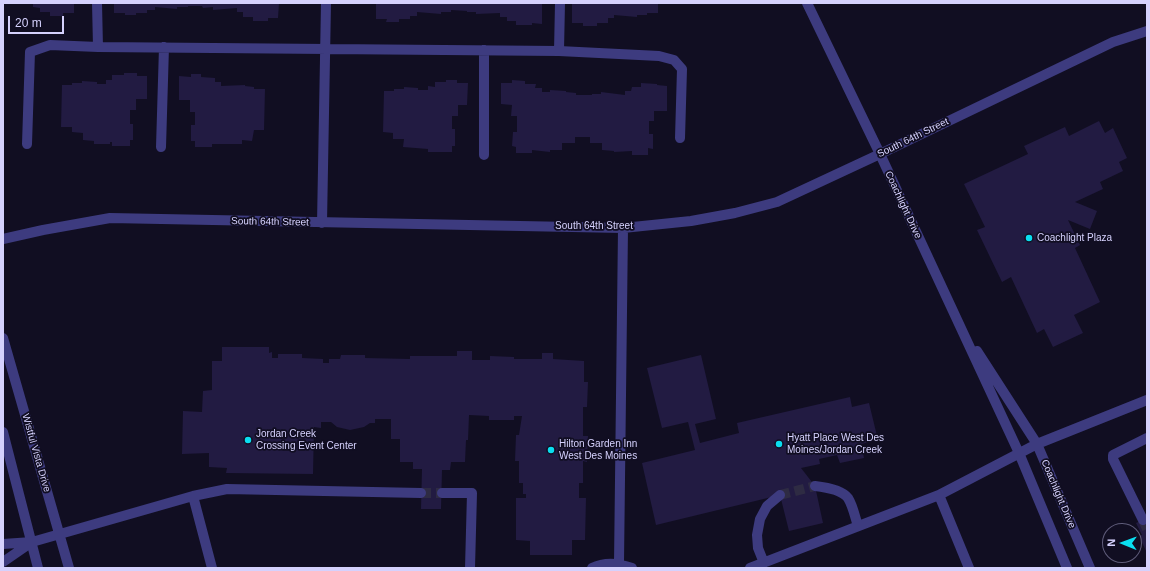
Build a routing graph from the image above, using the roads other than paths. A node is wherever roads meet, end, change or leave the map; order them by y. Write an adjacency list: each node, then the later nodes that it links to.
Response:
1 (98, 3): 6 (street)
2 (326, 3): 8 (street)
3 (560, 3): 10 (street)
4 (807, 3): 14 (street, Coachlight Drive)
5 (1147, 31): 14 (street, South 64th Street)
6 (98, 47): 7 (street); 12 (street)
7 (164, 47): 8 (street); 13 (street)
8 (325, 48): 9 (street); 16 (street)
9 (484, 50): 10 (street); 15 (street)
10 (559, 50): 11 (street)
11 (680, 138)
12 (27, 144)
13 (161, 147)
14 (880, 154): 17 (street, South 64th Street); 19 (street, Coachlight Drive)
15 (484, 155)
16 (322, 223): 17 (street, South 64th Street); 18 (street, South 64th Street)
17 (623, 228): 38 (street)
18 (3, 239)
19 (957, 321): 24 (street, Coachlight Drive); 25 (street, Coachlight Drive)
20 (3, 338): 34 (street, Wistful Vista Drive)
21 (1147, 400): 24 (street)
22 (3, 432): 35 (street)
23 (1147, 438): 32 (street)
24 (1037, 444): 25 (street); 49 (street, Coachlight Drive)
25 (1019, 453): 29 (street); 48 (street, Coachlight Drive)
26 (815, 486): 33 (street)
27 (421, 493): 31 (street)
28 (442, 493): 43 (street)
29 (939, 494): 33 (street); 47 (street)
30 (780, 495): 39 (street)
31 (192, 496): 34 (street); 42 (street)
32 (1143, 520)
33 (858, 526): 39 (street)
34 (60, 534): 35 (street); 41 (street, Wistful Vista Drive)
35 (32, 542): 36 (street); 37 (street); 40 (street)
36 (3, 544)
37 (3, 562)
38 (619, 563): 44 (street); 45 (street)
39 (764, 563): 46 (street)
40 (38, 568)
41 (69, 568)
42 (212, 568)
43 (470, 568)
44 (592, 568)
45 (632, 568)
46 (750, 568)
47 (969, 568)
48 (1067, 568)
49 (1090, 568)

